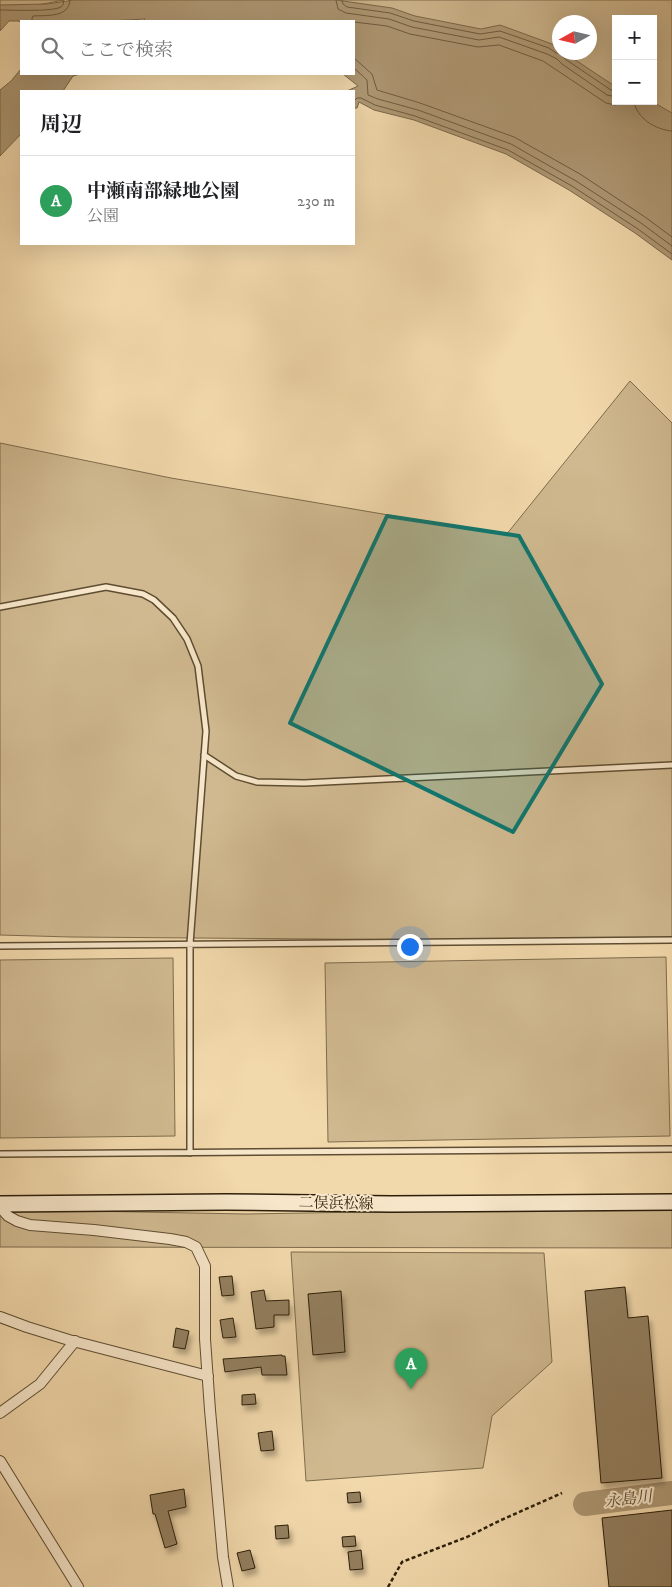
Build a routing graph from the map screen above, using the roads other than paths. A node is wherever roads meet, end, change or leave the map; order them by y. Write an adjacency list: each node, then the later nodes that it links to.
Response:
1 (0, 606): 2 (lane)
2 (204, 755): 3 (lane); 5 (lane)
3 (672, 765)
4 (672, 940): 5 (lane)
5 (190, 944): 6 (lane); 8 (lane)
6 (0, 946)
7 (672, 1149): 8 (lane)
8 (190, 1153): 9 (lane)
9 (0, 1154)
10 (672, 1202): 11 (main road, 二俣浜松線)
11 (0, 1206): 14 (street)
12 (0, 1317): 13 (street)
13 (74, 1341): 14 (street); 15 (street)
14 (208, 1376): 18 (street)
15 (0, 1413)
16 (0, 1461): 17 (street)
17 (78, 1587)
18 (228, 1587)

